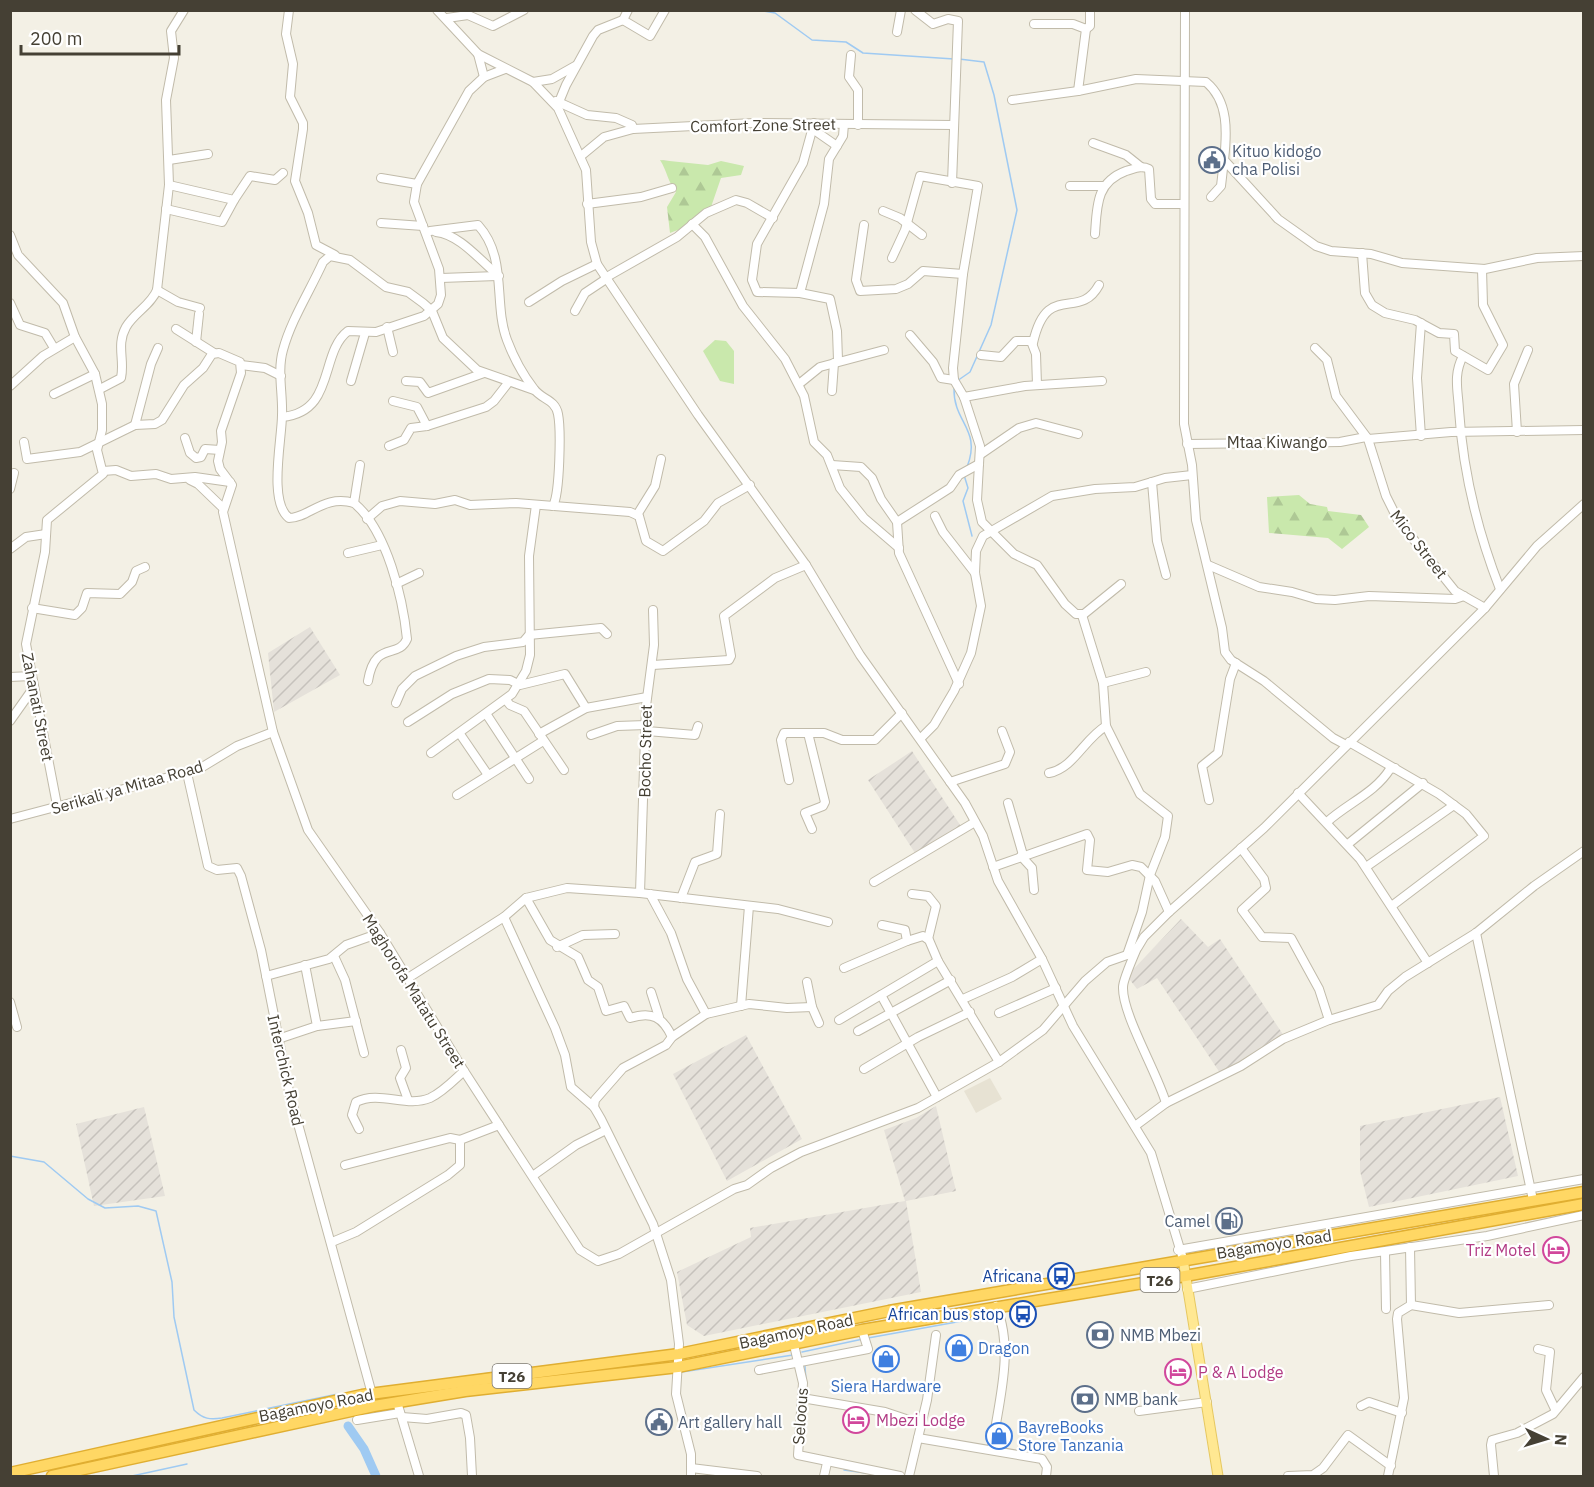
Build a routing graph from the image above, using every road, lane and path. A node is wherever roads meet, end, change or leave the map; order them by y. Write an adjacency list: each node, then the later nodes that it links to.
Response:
1 (184, 10): 36 (street)
2 (289, 10): 63 (street)
3 (437, 10): 12 (street)
4 (524, 10): 11 (street)
5 (628, 10): 13 (street)
6 (665, 10): 13 (street)
7 (901, 10): 16 (street)
8 (915, 10): 29 (street)
9 (1090, 10): 15 (street)
10 (1185, 10): 23 (street)
11 (464, 13): 12 (street)
12 (447, 18): 17 (street)
13 (623, 21): 19 (street)
14 (1035, 24): 15 (street)
15 (1086, 29): 24 (street)
16 (897, 32)
17 (478, 54): 20 (street); 21 (street)
18 (851, 55): 28 (street)
19 (579, 63): 22 (street); 26 (street)
20 (506, 69): 21 (street); 22 (street)
21 (484, 77): 42 (street)
22 (533, 82): 26 (street)
23 (1184, 82): 24 (street); 37 (street); 50 (street)
24 (1078, 91): 25 (street)
25 (1012, 100)
26 (556, 101): 31 (street); 35 (street)
27 (844, 124): 28 (street, Comfort Zone Street); 30 (street, Comfort Zone Street); 33 (street)
28 (858, 124): 29 (street, Comfort Zone Street)
29 (953, 125): 41 (street)
30 (814, 127): 31 (street, Comfort Zone Street); 33 (street); 53 (street)
31 (633, 129): 35 (street, Comfort Zone Street)
32 (1093, 143): 38 (street)
33 (837, 146): 74 (street)
34 (208, 154): 36 (street)
35 (581, 156): 49 (street)
36 (169, 160): 43 (street)
37 (1224, 160): 47 (street); 62 (street)
38 (1140, 167): 45 (street); 50 (street)
39 (283, 173): 48 (street)
40 (381, 178): 42 (street)
41 (952, 183): 57 (street); 68 (street)
42 (417, 184): 58 (street)
43 (169, 185): 48 (street); 51 (street)
44 (1070, 186): 45 (street)
45 (1103, 186): 59 (street)
46 (672, 188): 49 (street)
47 (1211, 197)
48 (234, 200): 51 (street)
49 (587, 204): 66 (street)
50 (1182, 204): 127 (street)
51 (166, 209): 73 (street)
52 (883, 211): 57 (street)
53 (773, 218): 55 (street); 74 (street)
54 (381, 223): 58 (street)
55 (692, 224): 71 (street); 106 (street)
56 (864, 225): 68 (street)
57 (907, 225): 61 (street); 65 (street)
58 (426, 231): 69 (street); 69 (street); 70 (street)
59 (1095, 234)
60 (10, 235): 84 (street)
61 (922, 235)
62 (1362, 253): 67 (street); 79 (street)
63 (335, 255): 77 (street); 100 (street)
64 (1584, 256): 67 (street)
65 (892, 258)
66 (597, 264): 71 (street); 75 (street)
67 (1482, 269): 95 (street)
68 (963, 274): 101 (street)
69 (499, 276): 70 (street); 110 (street)
70 (441, 278): 77 (street)
71 (605, 278): 78 (street); 141 (street)
72 (1099, 285): 86 (street)
73 (157, 290): 85 (street); 109 (street)
74 (800, 293): 96 (street)
75 (530, 302)
76 (10, 303): 87 (street)
77 (432, 311): 80 (street); 98 (street)
78 (575, 311)
79 (1421, 323): 95 (street); 123 (street)
80 (387, 327): 82 (street); 92 (street)
81 (176, 329): 85 (street)
82 (365, 333): 102 (street); 115 (street)
83 (910, 335): 101 (street)
84 (75, 336): 87 (street); 99 (street)
85 (196, 342): 93 (street)
86 (1033, 343): 94 (street); 107 (street)
87 (54, 348): 108 (street)
88 (158, 348): 116 (street)
89 (1315, 348): 122 (street)
90 (884, 350): 96 (street)
91 (1528, 350): 120 (street)
92 (393, 352)
93 (214, 353): 97 (street); 116 (street)
94 (981, 355)
95 (1463, 356): 119 (street)
96 (836, 362): 106 (street); 111 (street)
97 (241, 365): 100 (street); 129 (street)
98 (484, 373): 103 (street); 105 (street)
99 (95, 374): 109 (street); 112 (street)
100 (281, 376): 115 (street)
101 (954, 380): 113 (street)
102 (351, 381)
103 (406, 381)
104 (1102, 381): 107 (street)
105 (508, 382): 110 (street); 117 (street)
106 (799, 384): 134 (street)
107 (1037, 385): 113 (street)
108 (10, 386)
109 (100, 389): 126 (street)
110 (534, 390): 146 (street)
111 (832, 391)
112 (54, 394)
113 (964, 397): 130 (street)
114 (393, 401): 117 (street)
115 (282, 417): 143 (street)
116 (135, 425): 126 (street)
117 (427, 426): 128 (street)
118 (1584, 430): 120 (street, Mtaa Kiwango)
119 (1461, 432): 120 (street, Mtaa Kiwango); 123 (street, Mtaa Kiwango); 166 (street)
120 (1517, 432)
121 (1078, 434): 130 (street)
122 (1366, 435): 123 (street, Mtaa Kiwango); 127 (street, Mtaa Kiwango); 167 (street, Mico Street)
123 (1421, 436)
124 (185, 438): 129 (street)
125 (24, 442): 126 (street)
126 (97, 443): 135 (street)
127 (1187, 444): 137 (street)
128 (389, 446)
129 (220, 450): 139 (street)
130 (981, 454): 132 (street)
131 (661, 459): 148 (street)
132 (979, 464): 151 (street); 152 (street)
133 (360, 465): 143 (street)
134 (832, 465): 151 (street); 155 (street)
135 (104, 471): 138 (street); 153 (street, Zahanati Street)
136 (14, 473): 142 (street)
137 (1192, 476): 140 (street); 159 (street)
138 (184, 477): 139 (street); 147 (street)
139 (230, 482): 147 (street)
140 (1152, 482): 152 (street); 163 (street)
141 (750, 485): 148 (street); 158 (street)
142 (10, 489)
143 (354, 504): 150 (street)
144 (1584, 504): 166 (street)
145 (536, 505): 146 (street); 150 (street); 173 (street)
146 (552, 506): 148 (street)
147 (222, 507): 196 (street, Maghorofa Matatu Street)
148 (638, 515)
149 (935, 516): 162 (street)
150 (367, 519): 154 (street)
151 (897, 522): 155 (street)
152 (989, 530): 162 (street); 171 (street)
153 (46, 534): 156 (street); 168 (street, Zahanati Street)
154 (382, 545): 157 (street); 164 (street)
155 (898, 548): 181 (street)
156 (10, 549)
157 (348, 554)
158 (806, 566): 175 (street); 188 (street)
159 (1208, 566): 167 (street); 174 (street)
160 (145, 567): 168 (street)
161 (419, 573): 164 (street)
162 (975, 573): 181 (street)
163 (1166, 575)
164 (396, 584): 179 (street)
165 (1121, 584): 171 (street)
166 (1500, 589): 169 (street)
167 (1464, 596): 169 (street, Mico Street)
168 (32, 608): 177 (street, Zahanati Street)
169 (1485, 608): 202 (street)
170 (653, 609): 175 (street, Bocho Street)
171 (1082, 615): 180 (street)
172 (607, 634): 173 (street)
173 (529, 635): 182 (street); 186 (street)
174 (1236, 663): 202 (street); 216 (street)
175 (653, 665): 184 (street, Bocho Street)
176 (1146, 672): 180 (street)
177 (31, 676): 178 (street); 183 (street, Zahanati Street)
178 (10, 677)
179 (368, 681)
180 (1103, 683): 193 (street)
181 (959, 684): 201 (street)
182 (520, 685): 185 (street); 187 (street); 191 (street)
183 (34, 687): 190 (street); 218 (street, Zahanati Street)
184 (646, 697): 187 (street); 194 (street, Bocho Street)
185 (506, 700): 189 (street); 200 (street)
186 (396, 703)
187 (586, 708): 200 (street)
188 (902, 713): 197 (street); 201 (street)
189 (487, 715): 198 (street); 204 (street)
190 (10, 721)
191 (408, 722)
192 (698, 726): 194 (street)
193 (1106, 726): 208 (street); 231 (street)
194 (646, 728): 199 (street); 234 (street, Bocho Street)
195 (1002, 731): 212 (street)
196 (273, 732): 207 (street, Serikali ya Mitaa Road); 245 (street, Maghorofa Matatu Street)
197 (808, 733): 211 (street); 224 (street)
198 (460, 734): 203 (street); 209 (street)
199 (591, 735)
200 (541, 738): 204 (street); 206 (street)
201 (921, 738): 212 (street)
202 (1347, 744): 205 (street); 214 (street)
203 (431, 753)
204 (516, 759): 209 (street); 210 (street)
205 (1395, 768): 213 (street); 223 (street)
206 (564, 770)
207 (187, 773): 218 (street, Serikali ya Mitaa Road); 259 (street, Interchick Road)
208 (1049, 773)
209 (488, 775): 215 (street)
210 (529, 780)
211 (789, 780)
212 (950, 782): 222 (street)
213 (1423, 783): 219 (street); 225 (street)
214 (1298, 793): 223 (street); 226 (street)
215 (457, 795)
216 (1209, 800)
217 (1008, 803): 228 (street)
218 (57, 805): 221 (street, Serikali ya Mitaa Road)
219 (1454, 805): 230 (street); 239 (street)
220 (720, 814): 238 (street)
221 (10, 819)
222 (975, 822): 229 (street); 232 (street)
223 (1328, 822): 225 (street)
224 (812, 829)
225 (1348, 844): 230 (street)
226 (1241, 848): 241 (street); 277 (street)
227 (1584, 851): 246 (street)
228 (1022, 856): 229 (street); 231 (street); 233 (street)
229 (993, 867): 254 (street)
230 (1366, 867): 239 (street)
231 (1150, 874): 241 (street); 252 (street)
232 (874, 882)
233 (1034, 890)
234 (640, 893): 235 (street); 237 (street)
235 (650, 894): 238 (street); 274 (street)
236 (912, 894): 248 (street)
237 (526, 898): 242 (street); 250 (street)
238 (681, 898): 240 (street)
239 (1393, 905): 256 (street)
240 (749, 906): 243 (street); 269 (street)
241 (1168, 912): 251 (street)
242 (504, 916): 260 (street); 294 (street)
243 (828, 922)
244 (882, 925): 249 (street)
245 (380, 933): 253 (street); 260 (street, Maghorofa Matatu Street)
246 (1476, 933): 256 (street); 303 (street)
247 (615, 934): 250 (street)
248 (928, 939): 249 (street); 255 (street)
249 (907, 941): 258 (street)
250 (557, 947): 275 (street)
251 (1138, 947): 252 (street, Maghorofa Matatu Street); 293 (street)
252 (1127, 955): 268 (street, Maghorofa Matatu Street)
253 (334, 956): 257 (street); 278 (street)
254 (1042, 959): 263 (street); 266 (street)
255 (938, 961): 261 (street); 265 (street)
256 (1428, 963): 277 (street)
257 (305, 965): 259 (street); 280 (street)
258 (844, 968)
259 (266, 976): 284 (street, Interchick Road)
260 (408, 978): 290 (street, Maghorofa Matatu Street)
261 (951, 980): 266 (street); 272 (street)
262 (807, 982): 270 (street)
263 (1056, 988): 268 (street); 273 (street)
264 (651, 992): 275 (street)
265 (881, 995): 272 (street); 276 (street)
266 (963, 999): 271 (street)
267 (10, 1002): 281 (street)
268 (1064, 1004): 288 (street, Maghorofa Matatu Street); 296 (street)
269 (741, 1006): 270 (street); 274 (street)
270 (812, 1007): 279 (street)
271 (970, 1012): 285 (street); 288 (street)
272 (891, 1013): 282 (street); 285 (street)
273 (999, 1013)
274 (706, 1014): 283 (street)
275 (658, 1017): 283 (street)
276 (839, 1020)
277 (1329, 1020): 293 (street)
278 (356, 1021): 280 (street); 287 (street)
279 (819, 1023)
280 (317, 1026): 284 (street)
281 (17, 1027)
282 (858, 1031)
283 (672, 1037): 294 (street)
284 (278, 1039): 309 (street, Interchick Road)
285 (909, 1042): 289 (street); 291 (street)
286 (401, 1050): 292 (street)
287 (364, 1053)
288 (999, 1062): 291 (street, Maghorofa Matatu Street)
289 (864, 1069)
290 (464, 1071): 292 (street); 295 (street, Maghorofa Matatu Street)
291 (937, 1097): 308 (street, Maghorofa Matatu Street)
292 (408, 1100): 297 (street)
293 (1166, 1103): 296 (street)
294 (594, 1107): 298 (street)
295 (499, 1125): 299 (street); 301 (street, Maghorofa Matatu Street)
296 (1135, 1126): 312 (street)
297 (359, 1129)
298 (606, 1130): 301 (street); 308 (street)
299 (460, 1140): 300 (street); 309 (street)
300 (345, 1166)
301 (534, 1175): 308 (street, Maghorofa Matatu Street)
302 (1584, 1179): 303 (street)
303 (1531, 1187): 305 (street); 312 (street)
304 (1584, 1192): 305 (highway, Bagamoyo Road / T26)
305 (1533, 1200): 312 (highway, Bagamoyo Road / T26)
306 (1584, 1203): 313 (highway, Bagamoyo Road / T26)
307 (1584, 1215): 310 (street)
308 (656, 1232): 323 (street)
309 (332, 1242): 328 (street, Interchick Road)
310 (1410, 1248): 311 (street); 315 (street)
311 (1385, 1252): 314 (street); 318 (street)
312 (1181, 1255): 313 (main road); 323 (highway, Bagamoyo Road / T26)
313 (1185, 1276): 314 (main road); 317 (highway, Bagamoyo Road / T26)
314 (1188, 1289): 330 (main road)
315 (1411, 1305): 316 (street); 335 (street)
316 (1549, 1305)
317 (996, 1306): 319 (highway, Bagamoyo Road / T26); 339 (street)
318 (1386, 1309)
319 (862, 1330): 321 (highway, Bagamoyo Road / T26); 324 (street)
320 (936, 1335): 337 (street)
321 (794, 1345): 324 (street, Seloous); 325 (highway, Bagamoyo Road / T26)
322 (1538, 1349): 332 (street)
323 (679, 1354): 325 (street); 328 (highway, Bagamoyo Road / T26)
324 (800, 1361): 326 (street); 329 (street, Seloous)
325 (678, 1367): 333 (highway, Bagamoyo Road / T26); 342 (street)
326 (759, 1370)
327 (1584, 1377): 332 (street)
328 (372, 1394): 343 (highway, Bagamoyo Road / T26)
329 (801, 1398): 337 (street); 340 (street, Seloous)
330 (1207, 1402): 334 (street); 352 (main road)
331 (1361, 1406): 335 (street)
332 (1555, 1409): 355 (street)
333 (400, 1411): 336 (street); 344 (highway, Bagamoyo Road / T26); 345 (street); 346 (street)
334 (1139, 1411)
335 (1402, 1413): 341 (street)
336 (357, 1420)
337 (921, 1424): 338 (street)
338 (918, 1438): 339 (street); 350 (street)
339 (992, 1449): 351 (street)
340 (827, 1462): 348 (street); 349 (street, Seloous)
341 (1390, 1466): 353 (street); 354 (street)
342 (691, 1472): 347 (street)
343 (10, 1473)
344 (52, 1476)
345 (419, 1476)
346 (472, 1476)
347 (757, 1476)
348 (824, 1476)
349 (900, 1476)
350 (909, 1476)
351 (1046, 1476)
352 (1218, 1476)
353 (1288, 1476)
354 (1388, 1476)
355 (1494, 1476)

